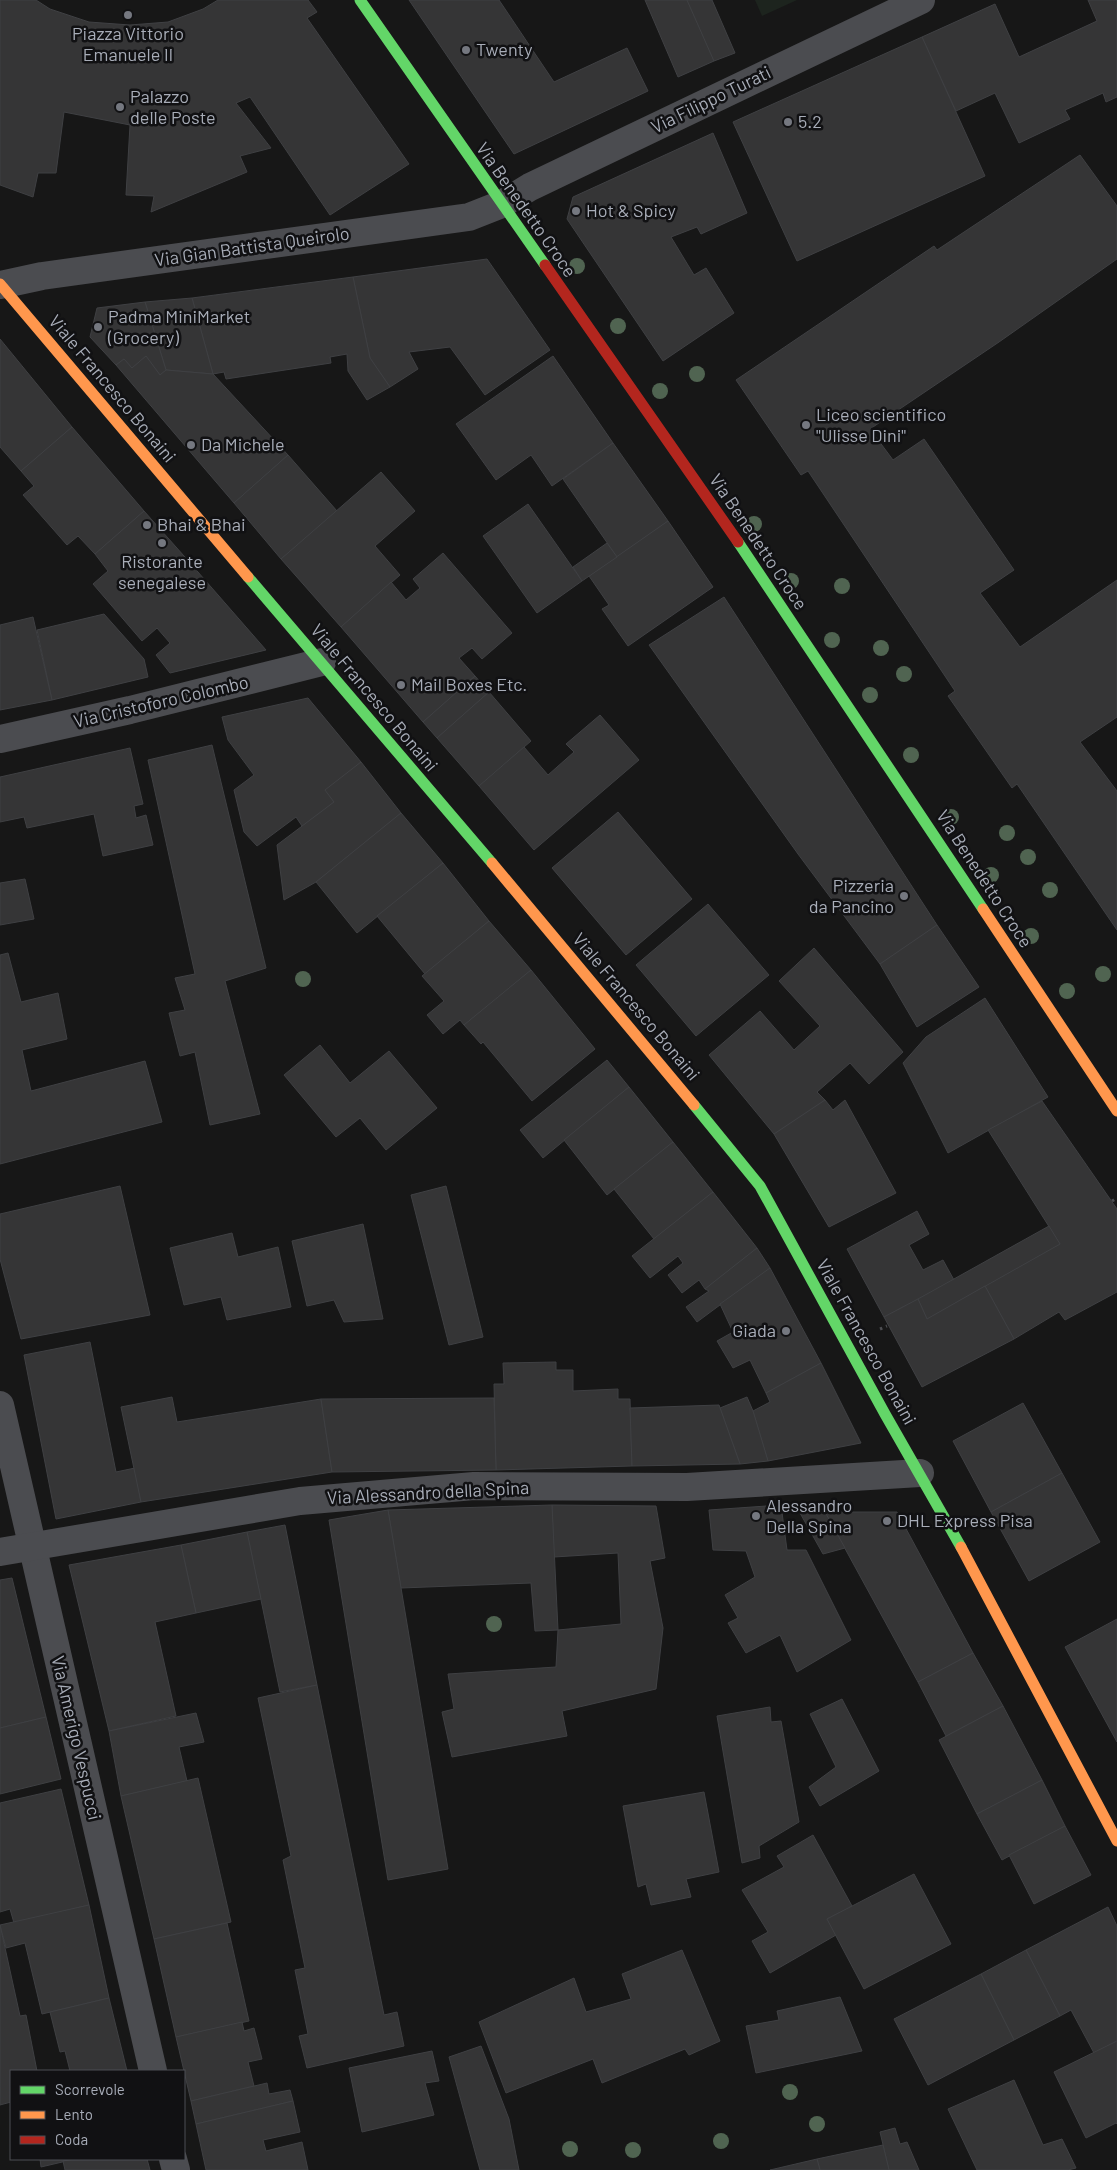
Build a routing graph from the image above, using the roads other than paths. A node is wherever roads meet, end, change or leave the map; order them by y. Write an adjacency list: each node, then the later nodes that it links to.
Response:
1 (360, 0): 3 (main road, Via Benedetto Croce)
2 (921, 0): 3 (street, Via Filippo Turati)
3 (502, 204): 4 (street, Via Gian Battista Queirolo); 7 (main road, Via Benedetto Croce)
4 (0, 284): 5 (main road, Viale Francesco Bonaini)
5 (322, 662): 6 (street, Via Cristoforo Colombo); 9 (main road, Viale Francesco Bonaini)
6 (0, 739)
7 (1117, 1111)
8 (0, 1405): 10 (street, Via Amerigo Vespucci)
9 (920, 1473): 10 (street, Via Alessandro della Spina); 12 (main road, Viale Francesco Bonaini)
10 (32, 1546): 11 (street, Via Alessandro della Spina); 13 (street, Via Amerigo Vespucci)
11 (0, 1552)
12 (1117, 1841)
13 (153, 2070)

